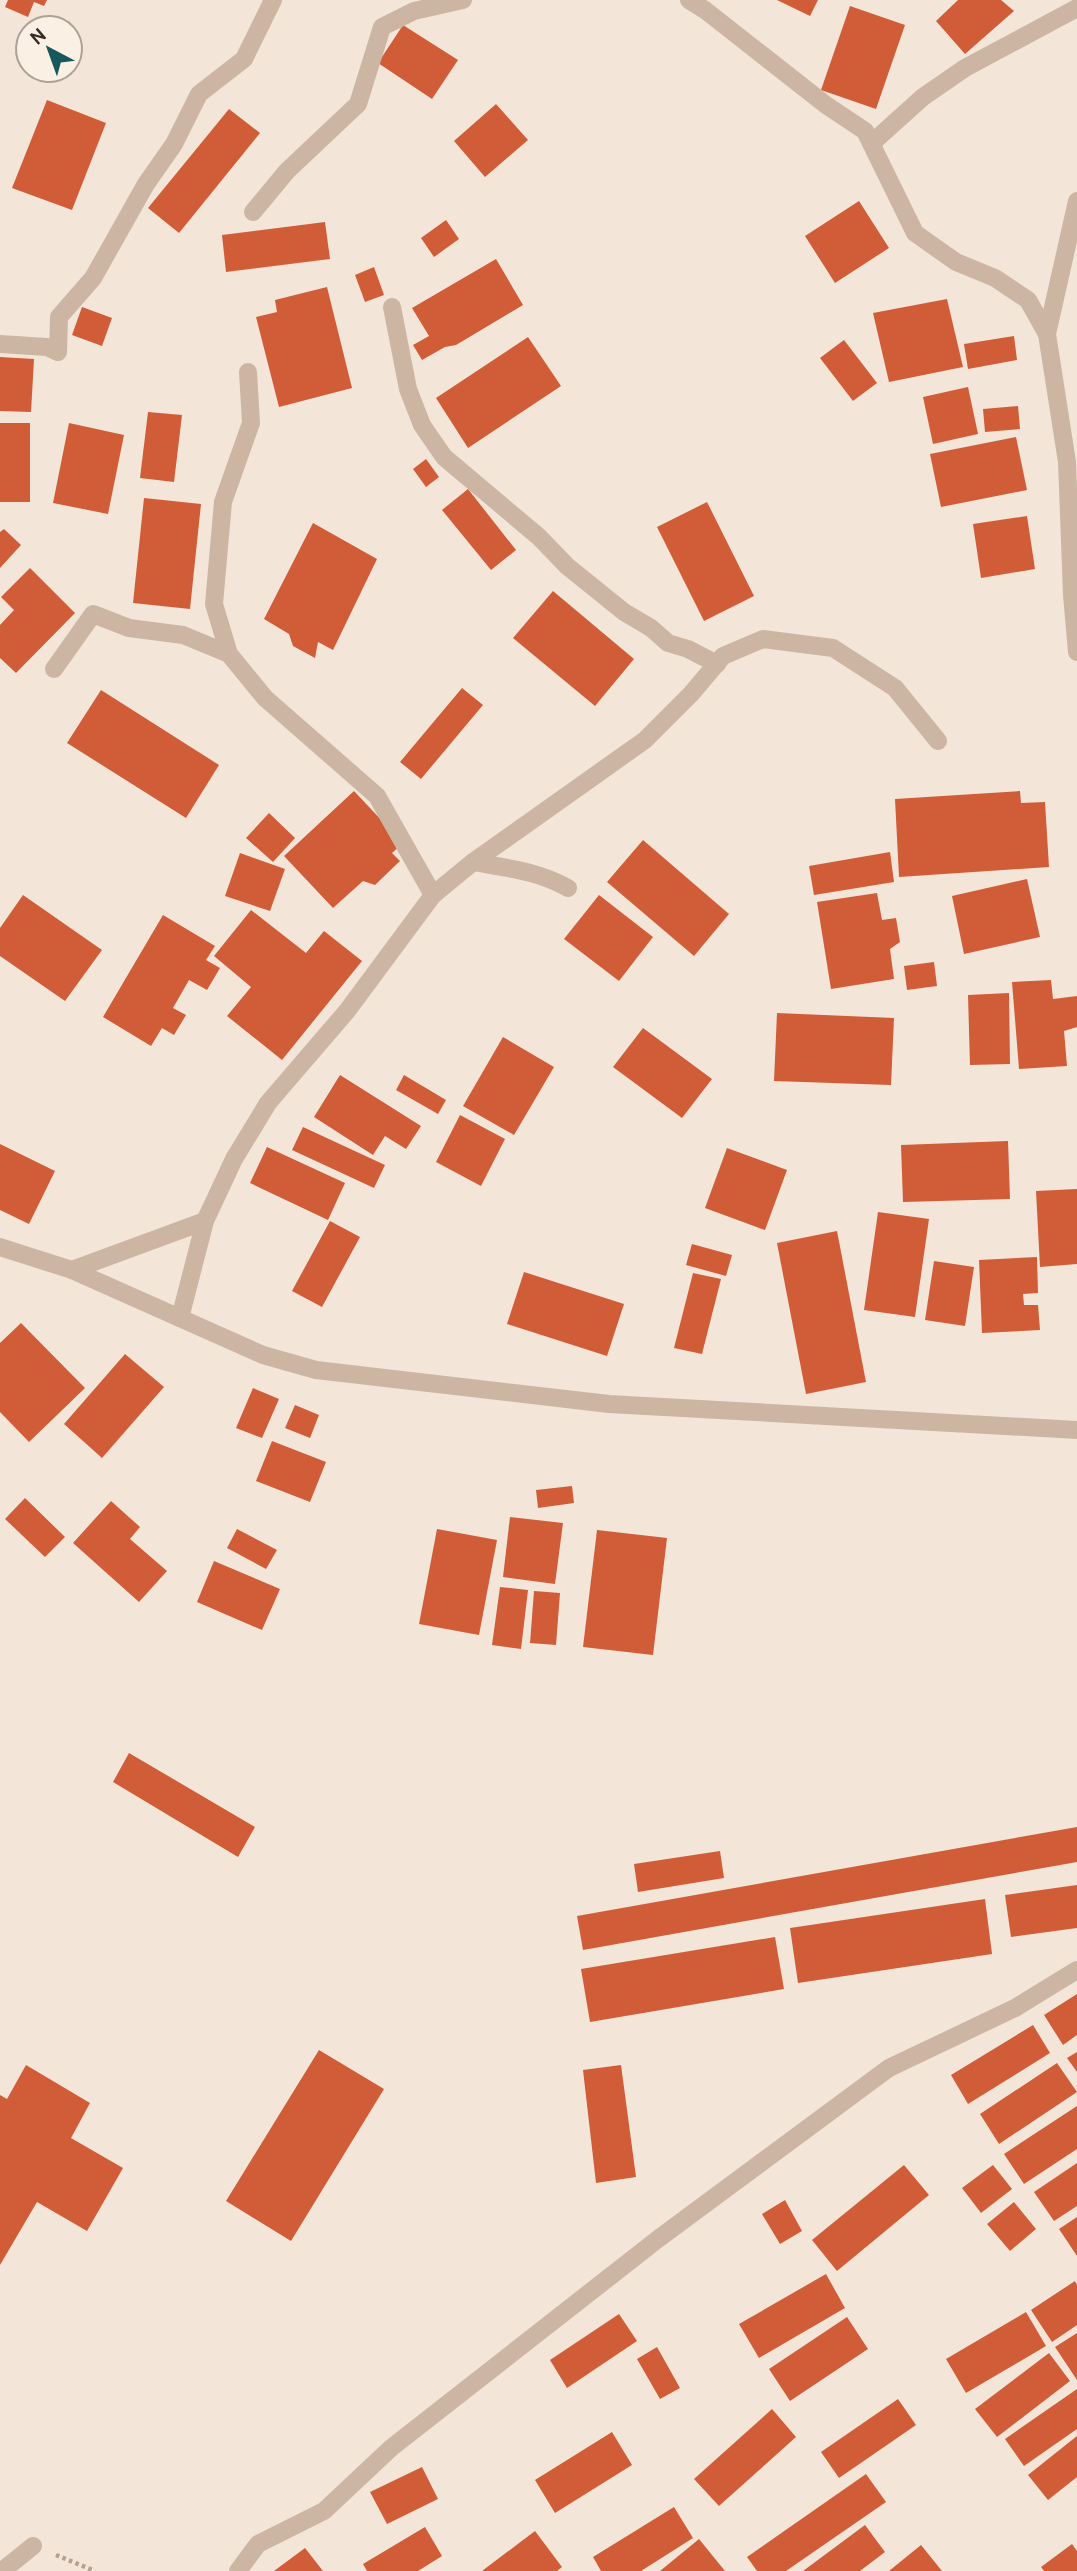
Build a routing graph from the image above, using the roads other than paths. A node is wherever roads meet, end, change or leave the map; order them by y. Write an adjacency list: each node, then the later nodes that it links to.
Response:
1 (273, 0): 11 (street)
2 (463, 0): 8 (street)
3 (688, 0): 4 (street)
4 (706, 5): 6 (street)
5 (1077, 8): 6 (street)
6 (873, 142): 10 (street)
7 (1077, 201): 10 (street)
8 (253, 212)
9 (392, 307): 16 (street)
10 (1047, 334): 13 (street)
11 (0, 344)
12 (248, 372): 15 (street)
13 (1074, 597): 14 (street)
14 (1077, 652)
15 (229, 654): 17 (street); 21 (street)
16 (717, 664): 18 (street); 19 (street)
17 (54, 669)
18 (938, 741)
19 (474, 862): 20 (street); 21 (street)
20 (568, 888)
21 (433, 895): 22 (street)
22 (205, 1221): 24 (street); 25 (street)
23 (0, 1247): 24 (street)
24 (72, 1270): 25 (street)
25 (180, 1318): 26 (street)
26 (1077, 1430)
27 (1077, 1970): 30 (street)
28 (33, 2546): 29 (street)
29 (2, 2571)
30 (238, 2571)

